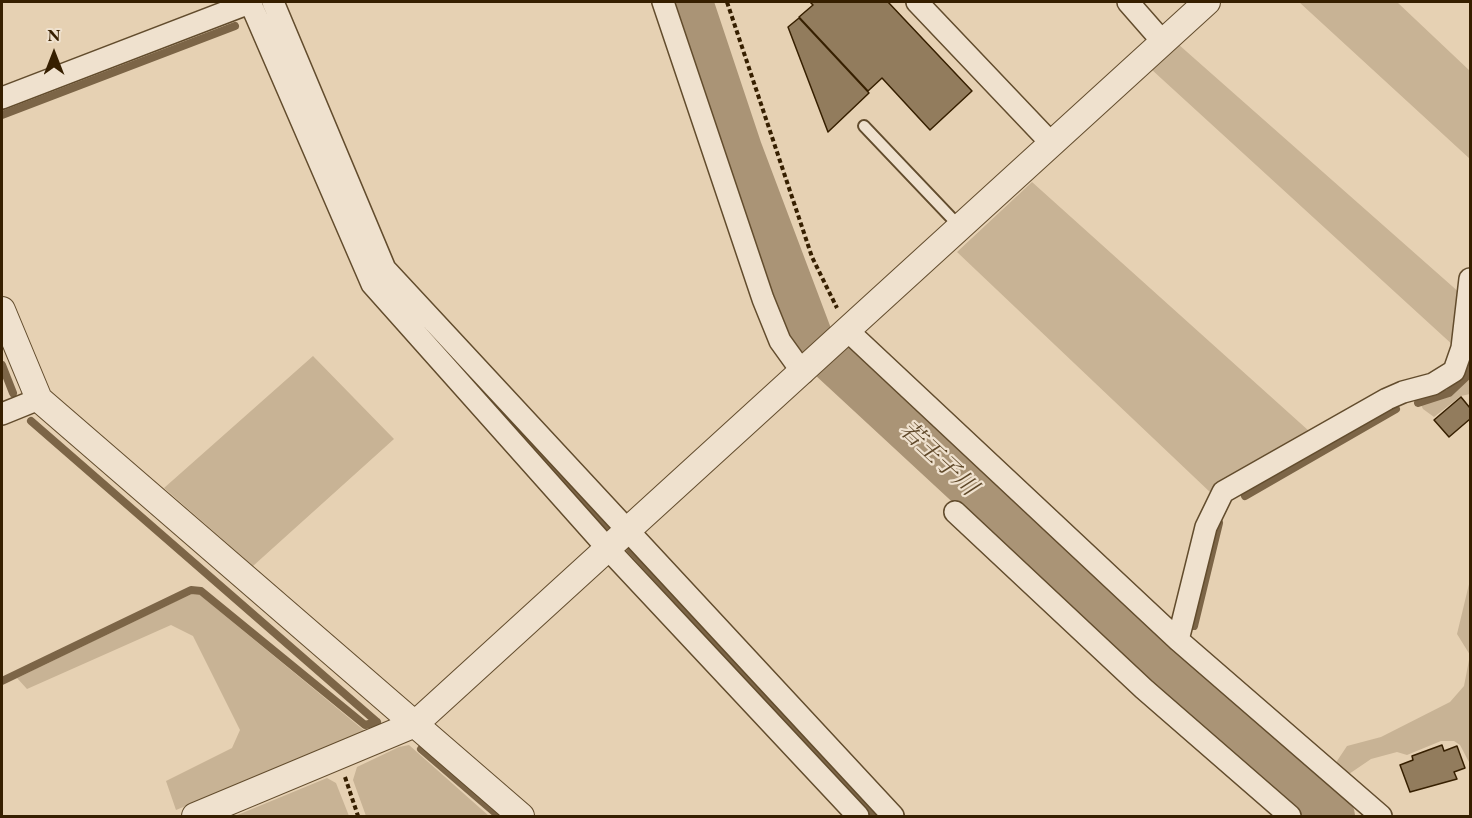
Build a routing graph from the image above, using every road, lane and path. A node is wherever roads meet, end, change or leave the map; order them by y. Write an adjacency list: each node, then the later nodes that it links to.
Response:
1 (250, 2): 9 (street); 21 (street)
2 (273, 2): 20 (street)
3 (663, 2): 16 (street)
4 (728, 2): 15 (path)
5 (917, 2): 11 (street)
6 (1128, 2): 8 (street)
7 (1207, 2): 8 (street)
8 (1163, 42): 11 (street)
9 (2, 98)
10 (864, 126): 12 (lane)
11 (1052, 144): 12 (street)
12 (962, 228): 15 (street)
13 (1470, 279): 22 (street)
14 (2, 310): 17 (street)
15 (845, 333): 16 (street); 22 (street)
16 (806, 369): 20 (street)
17 (39, 399): 18 (street); 23 (street)
18 (2, 414)
19 (955, 512): 30 (street)
20 (629, 532): 21 (street); 29 (street)
21 (609, 550): 23 (street); 28 (street)
22 (1178, 640): 31 (street)
23 (415, 724): 24 (street); 27 (street)
24 (338, 757): 25 (street); 26 (path)
25 (195, 816)
26 (358, 816)
27 (521, 816)
28 (858, 816)
29 (893, 816)
30 (1290, 816)
31 (1381, 816)

